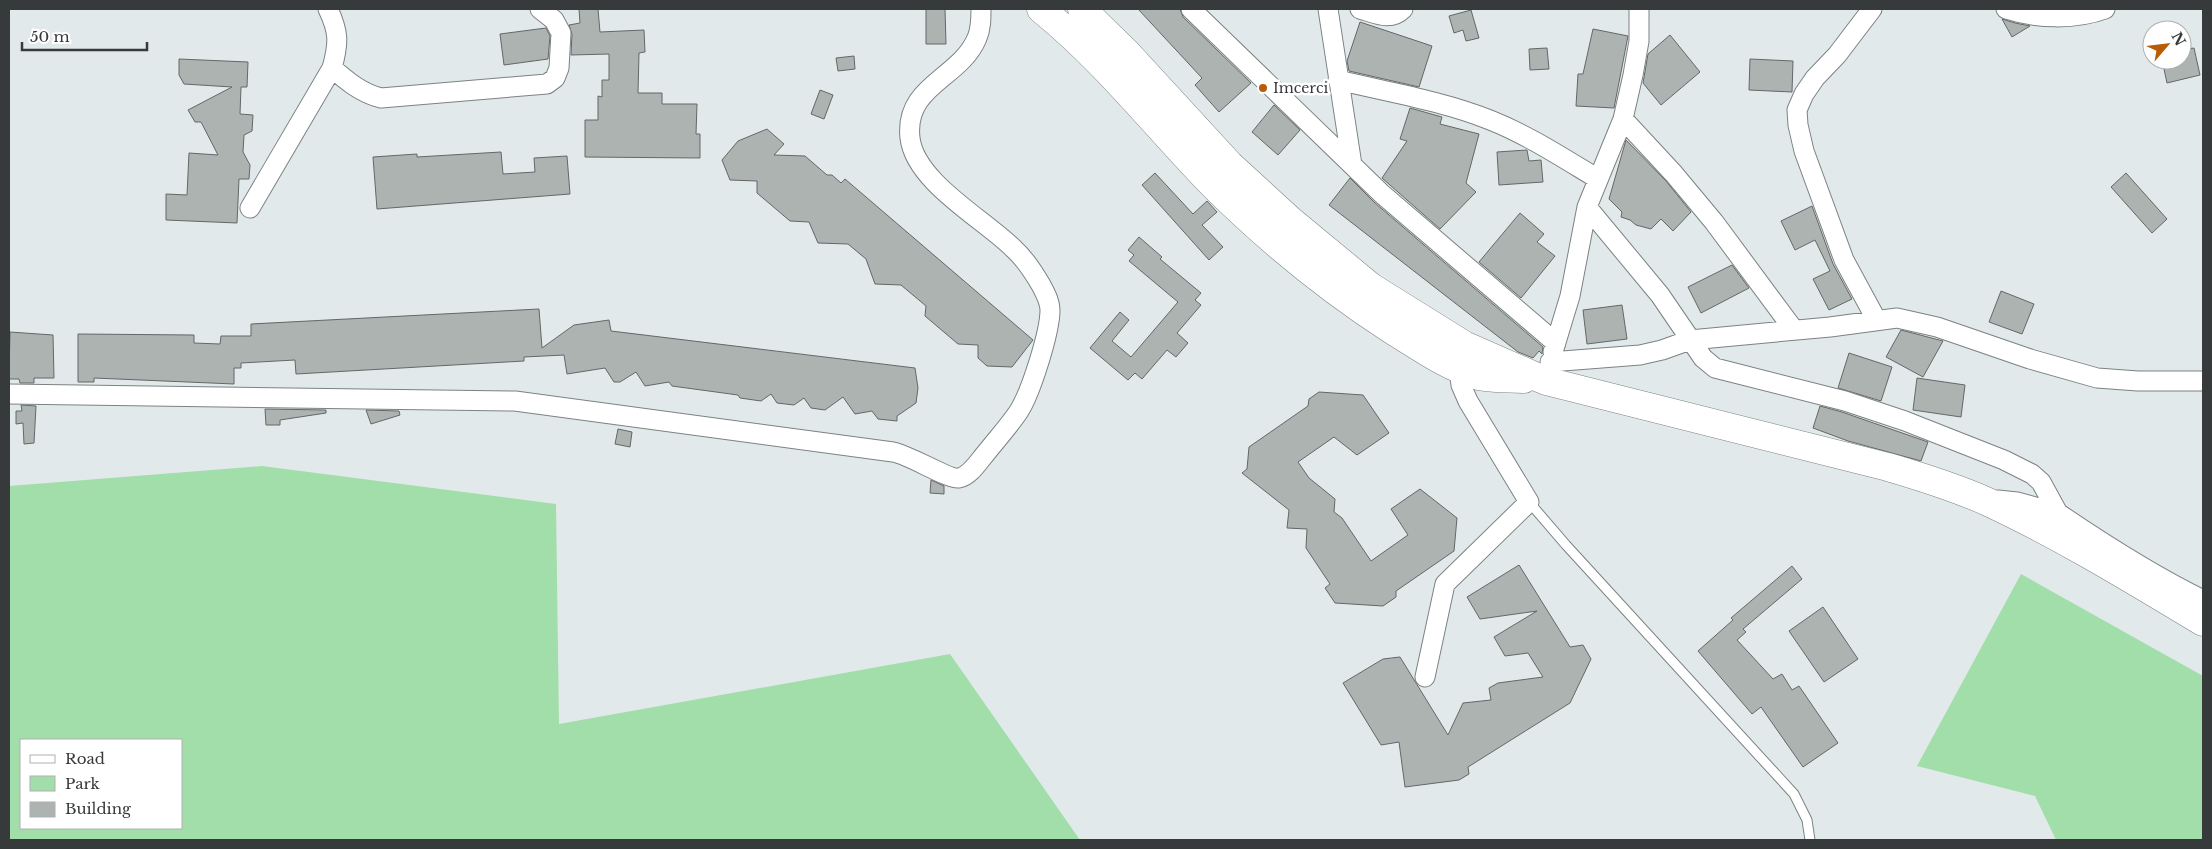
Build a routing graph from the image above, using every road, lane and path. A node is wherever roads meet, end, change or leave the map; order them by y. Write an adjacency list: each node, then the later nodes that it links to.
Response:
1 (328, 9): 14 (street)
2 (540, 9): 14 (street)
3 (981, 9): 28 (street)
4 (1041, 9): 25 (main road)
5 (1082, 9): 26 (main road)
6 (1191, 9): 17 (street)
7 (1328, 9): 15 (street)
8 (1360, 9): 9 (street)
9 (1404, 9)
10 (1639, 9): 16 (street)
11 (1872, 9): 21 (street)
12 (2006, 9): 13 (street)
13 (2105, 9)
14 (332, 68): 20 (street)
15 (1338, 80): 17 (street); 18 (street)
16 (1622, 119): 18 (street); 22 (street)
17 (1352, 165): 24 (street)
18 (1598, 179): 19 (street)
19 (1587, 207): 23 (street); 24 (street)
20 (250, 208)
21 (1876, 320): 22 (street); 27 (street)
22 (1794, 330): 23 (street)
23 (1690, 340): 26 (street); 31 (street)
24 (1556, 343): 26 (street)
25 (1459, 369): 26 (main road); 30 (street)
26 (1548, 371): 29 (main road)
27 (2203, 381)
28 (9, 394)
29 (1960, 490): 31 (street); 33 (main road)
30 (1529, 502): 34 (street); 35 (lane)
31 (2058, 513): 32 (street)
32 (2203, 600)
33 (2203, 622)
34 (1425, 677)
35 (1810, 840)

